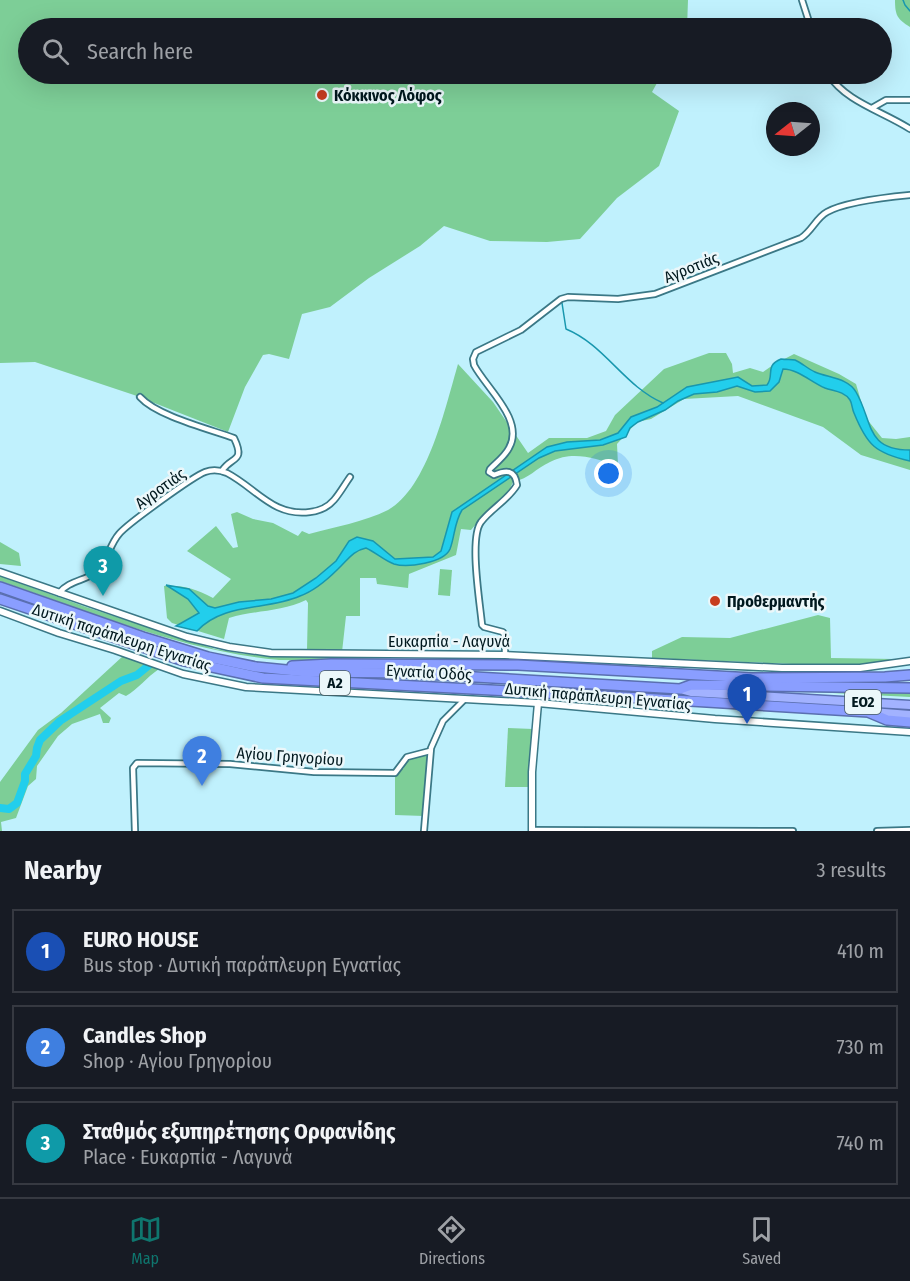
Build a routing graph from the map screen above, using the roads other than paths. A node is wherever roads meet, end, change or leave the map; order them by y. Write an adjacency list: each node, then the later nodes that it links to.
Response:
1 (802, 0): 2 (street)
2 (808, 18)
3 (836, 84): 5 (street)
4 (910, 100): 5 (street)
5 (872, 108): 6 (street)
6 (910, 129)
7 (910, 195): 16 (street, Αγροτιάς)
8 (140, 397): 9 (street)
9 (222, 471): 10 (street); 13 (street, Αγροτιάς)
10 (351, 477)
11 (0, 572): 13 (street, Ευκαρπία - Λαγυνά)
12 (0, 587): 18 (highway, Εγνατία Οδός / Α2)
13 (59, 592): 16 (street, Ευκαρπία - Λαγυνά)
14 (0, 599): 25 (highway, Εγνατία Οδός / Α2)
15 (0, 611): 22 (street, Δυτική παράπλευρη Εγνατίας)
16 (505, 655): 17 (street, Ευκαρπία - Λαγυνά)
17 (910, 662)
18 (275, 669): 19 (highway); 21 (highway, Εγνατία Οδός / Α2)
19 (910, 675)
20 (910, 687): 21 (highway, Α2)
21 (680, 689): 24 (highway, ΕΟ2)
22 (465, 699): 23 (street, Δυτική παράπλευρη Εγνατίας); 29 (street)
23 (538, 703): 28 (street, Δυτική παράπλευρη Εγνατίας); 33 (street)
24 (910, 705)
25 (868, 712): 26 (highway, ΕΟ2); 27 (highway, Α2)
26 (910, 715)
27 (910, 722)
28 (910, 732)
29 (430, 752): 31 (street, Αγίου Γρηγορίου); 32 (street)
30 (910, 830): 35 (street)
31 (135, 831)
32 (424, 831)
33 (532, 831): 34 (street)
34 (793, 831)
35 (877, 831)

